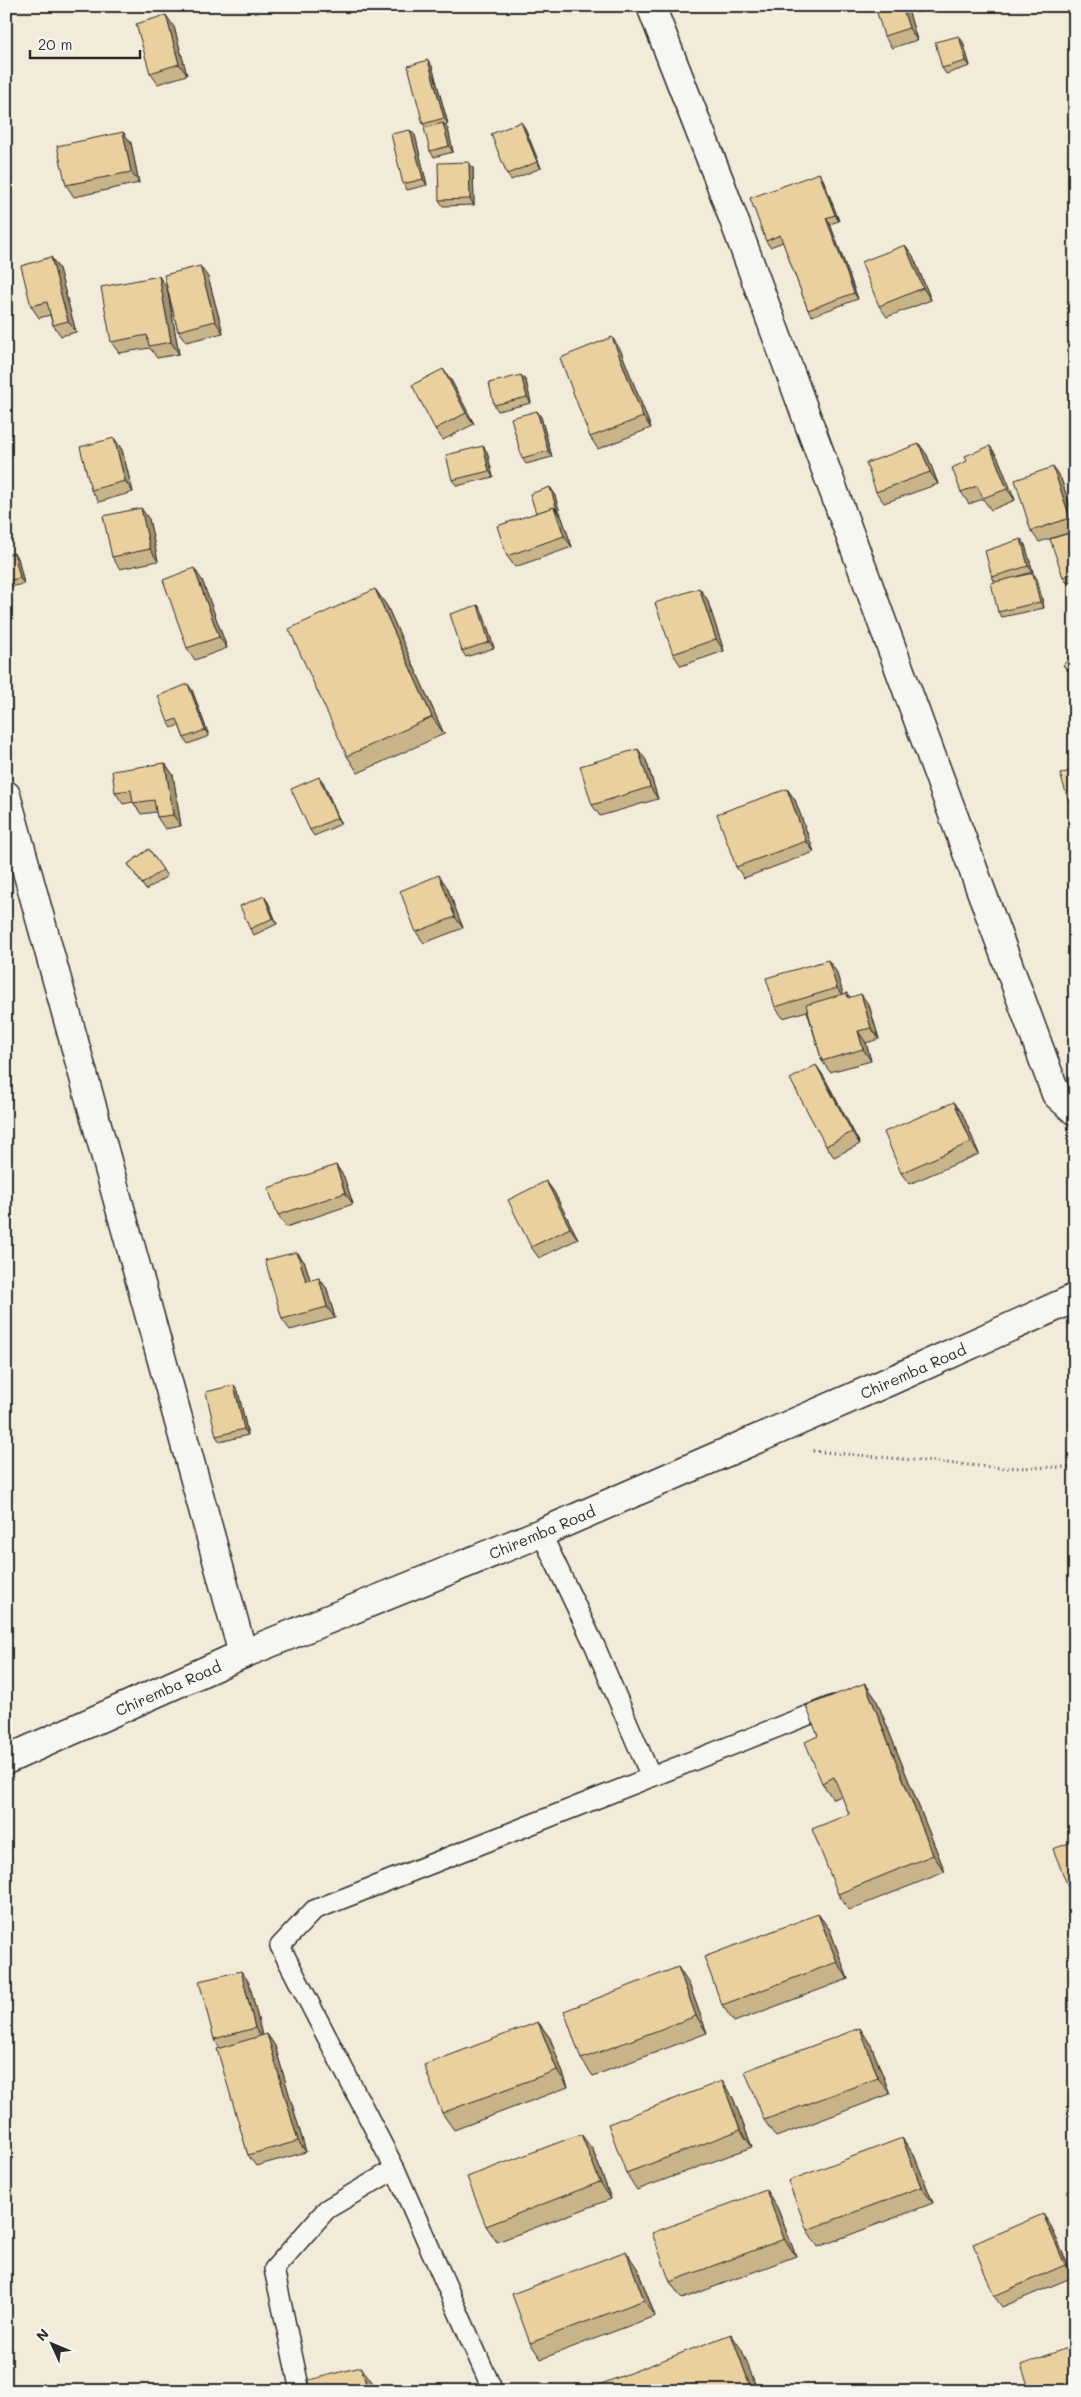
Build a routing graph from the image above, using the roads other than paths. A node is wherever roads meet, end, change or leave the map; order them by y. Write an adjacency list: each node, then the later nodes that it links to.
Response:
1 (651, 6): 3 (street)
2 (6, 796): 6 (street)
3 (1075, 1111)
4 (1075, 1298): 5 (street, Chiremba Road)
5 (540, 1533): 6 (street, Chiremba Road); 9 (lane)
6 (243, 1654): 8 (street, Chiremba Road)
7 (839, 1703): 9 (lane)
8 (6, 1760)
9 (651, 1777): 10 (lane)
10 (395, 2169): 11 (lane); 12 (lane)
11 (300, 2391)
12 (494, 2391)

